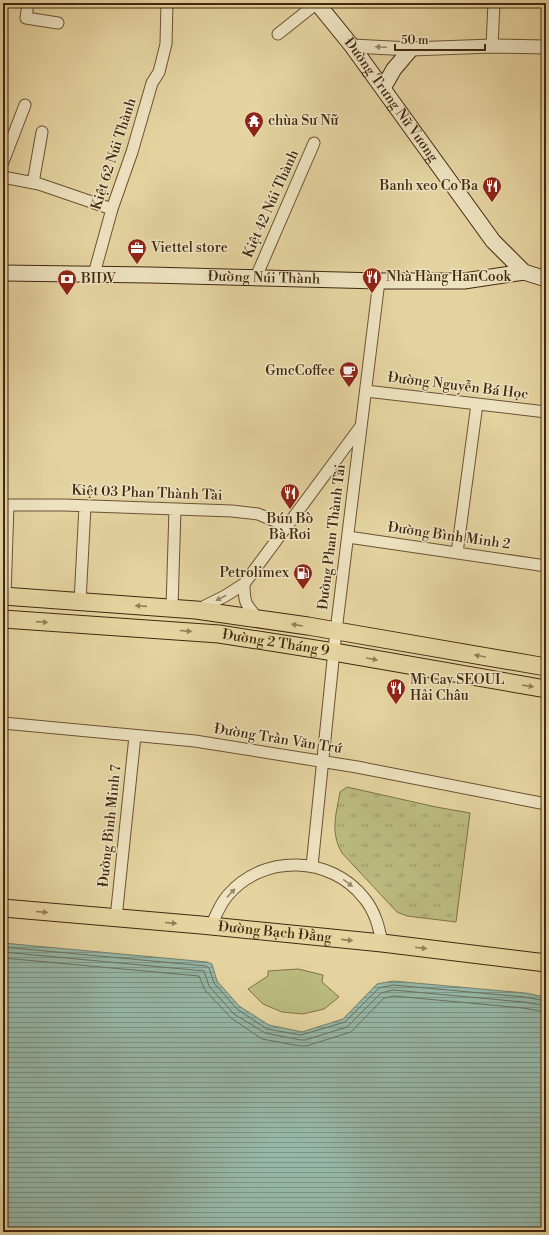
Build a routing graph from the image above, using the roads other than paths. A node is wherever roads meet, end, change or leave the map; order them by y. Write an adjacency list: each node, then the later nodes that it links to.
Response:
1 (28, 3): 5 (street)
2 (167, 3): 18 (street, Kiệt 62 Núi Thành)
3 (317, 3): 6 (street); 7 (main road, Đường Trưng Nữ Vương)
4 (494, 3): 8 (street)
5 (58, 23)
6 (278, 34)
7 (352, 46): 10 (street, one-way to 7); 11 (main road, Đường Trưng Nữ Vương)
8 (492, 46): 9 (street); 10 (street)
9 (546, 47)
10 (411, 49): 11 (main road)
11 (383, 88): 19 (main road, Đường Trưng Nữ Vương)
12 (26, 105): 15 (street)
13 (42, 132): 17 (street)
14 (314, 143): 22 (street, Kiệt 42 Núi Thành)
15 (3, 162)
16 (3, 177): 17 (street)
17 (33, 183): 18 (street)
18 (112, 209): 21 (street, Kiệt 62 Núi Thành)
19 (524, 272): 23 (main road, Đường Trưng Nữ Vương); 24 (main road, Đường Núi Thành)
20 (3, 273): 21 (main road, Đường Núi Thành)
21 (94, 274): 22 (main road, Đường Núi Thành)
22 (256, 277): 24 (main road, Đường Núi Thành)
23 (546, 279)
24 (379, 281): 25 (street, Đường Phan Thành Tài)
25 (366, 391): 26 (street, Đường Nguyễn Bá Học); 28 (street, Đường Phan Thành Tài)
26 (477, 404): 27 (street, Đường Nguyễn Bá Học); 34 (street)
27 (546, 412)
28 (361, 425): 32 (street, Đường Phan Thành Tài); 33 (street, Đường Phan Thành Tài)
29 (5, 505): 30 (street, Kiệt 03 Phan Thành Tài); 37 (street)
30 (85, 506): 31 (street, Kiệt 03 Phan Thành Tài); 38 (street)
31 (175, 509): 32 (street, Kiệt 03 Phan Thành Tài); 39 (street)
32 (287, 526): 36 (street, Đường Phan Thành Tài)
33 (348, 537): 34 (street, Đường Bình Minh 2); 43 (street, Đường Phan Thành Tài)
34 (457, 553): 35 (street, Đường Bình Minh 2)
35 (546, 566)
36 (244, 584): 40 (street, Đường Phan Thành Tài, one-way to 40); 42 (street)
37 (4, 596): 38 (main road, Đường 2 Tháng 9)
38 (80, 602): 39 (main road, Đường 2 Tháng 9, one-way to 38)
39 (172, 608): 40 (main road, Đường 2 Tháng 9)
40 (196, 610): 42 (main road, Đường 2 Tháng 9)
41 (3, 619): 44 (main road, Đường 2 Tháng 9, one-way to 44)
42 (258, 619): 43 (main road, Đường 2 Tháng 9, one-way to 42)
43 (336, 631): 44 (street, Đường Phan Thành Tài); 45 (main road, Đường 2 Tháng 9, one-way to 43)
44 (334, 652): 46 (main road, Đường 2 Tháng 9, one-way to 46); 49 (street, Đường Phan Thành Tài)
45 (546, 667)
46 (546, 689)
47 (3, 723): 48 (street, Đường Trần Văn Trứ)
48 (135, 736): 49 (street, Đường Trần Văn Trứ); 53 (street, Đường Bình Minh 7)
49 (322, 760): 50 (street, Đường Trần Văn Trứ); 51 (street, Đường Phan Thành Tài)
50 (546, 804)
51 (312, 866): 54 (street, one-way to 51); 55 (street, one-way to 55)
52 (3, 908): 53 (main road, Đường Bạch Đằng, one-way to 53)
53 (116, 918): 54 (main road, Đường Bạch Đằng, one-way to 54)
54 (211, 926): 55 (main road, Đường Bạch Đằng, one-way to 55)
55 (382, 943): 56 (main road, Đường Bạch Đằng, one-way to 56)
56 (546, 963)

